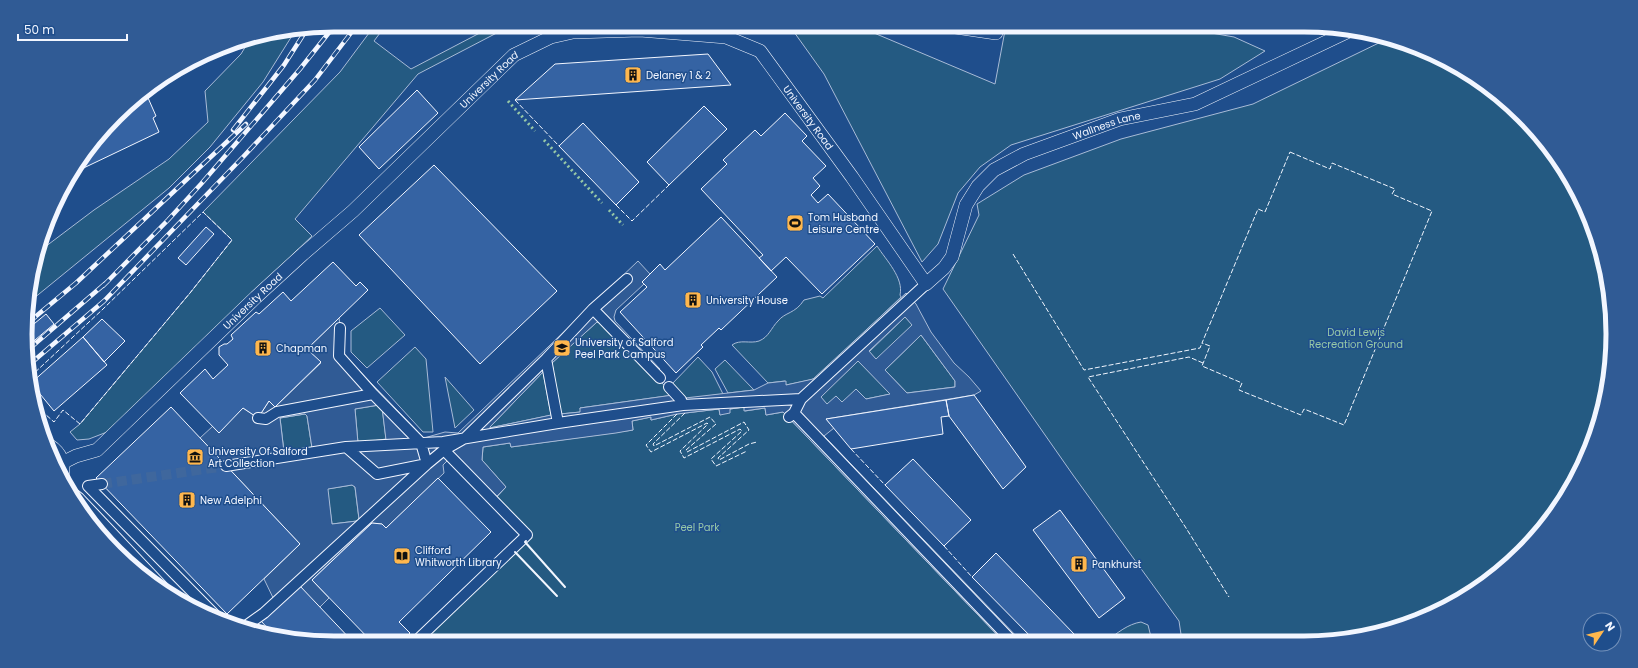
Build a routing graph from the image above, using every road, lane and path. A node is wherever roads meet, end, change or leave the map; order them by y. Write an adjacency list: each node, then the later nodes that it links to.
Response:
1 (573, 32): 23 (street, University Road)
2 (681, 32): 7 (street, University Road)
3 (989, 32): 4 (street)
4 (996, 33)
5 (1341, 35): 7 (street, Wallness Lane)
6 (627, 279): 8 (street)
7 (926, 284): 14 (street)
8 (593, 309): 10 (street); 11 (street)
9 (340, 328): 13 (street)
10 (546, 359): 17 (street); 18 (street)
11 (660, 378)
12 (669, 387): 15 (street)
13 (373, 394): 16 (street); 19 (street)
14 (801, 399): 15 (street); 32 (street)
15 (683, 406): 17 (street)
16 (258, 418)
17 (558, 423): 18 (street)
18 (465, 438): 19 (street); 22 (street)
19 (421, 443): 20 (street); 24 (street)
20 (346, 447): 24 (street); 25 (street)
21 (55, 449): 23 (street)
22 (444, 450): 24 (street); 31 (street)
23 (62, 463)
24 (427, 464): 30 (street)
25 (226, 466)
26 (102, 484): 29 (street)
27 (84, 503): 28 (street)
28 (152, 576)
29 (209, 609)
30 (249, 624)
31 (421, 636)
32 (1007, 636)

